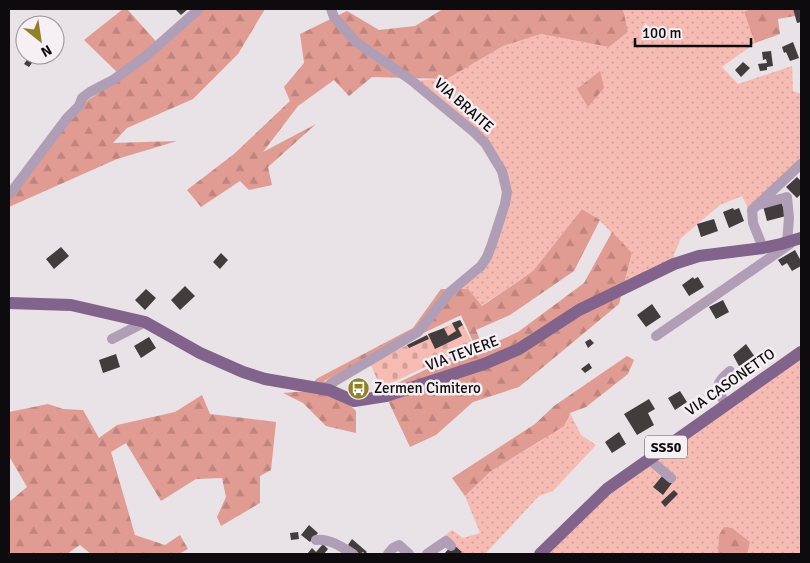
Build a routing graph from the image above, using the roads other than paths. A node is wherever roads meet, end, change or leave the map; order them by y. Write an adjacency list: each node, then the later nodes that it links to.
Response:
1 (198, 9): 4 (street)
2 (331, 9): 14 (street, VIA BRAITE)
3 (801, 164): 5 (street)
4 (9, 195)
5 (757, 205): 6 (street); 7 (street)
6 (794, 240): 7 (main road, VIA TEVERE); 10 (street)
7 (763, 248): 14 (main road, VIA TEVERE)
8 (9, 303): 9 (main road, VIA TEVERE)
9 (145, 322): 11 (street); 14 (main road, VIA TEVERE)
10 (656, 336)
11 (112, 339)
12 (801, 352): 15 (main road, VIA CASONETTO / SS50)
13 (730, 370): 15 (street)
14 (326, 390)
15 (726, 405): 16 (main road, VIA CASONETTO / SS50)
16 (649, 459): 17 (street); 24 (main road, VIA CASONETTO / SS50)
17 (671, 478)
18 (316, 540): 20 (street)
19 (451, 546): 23 (street)
20 (353, 554)
21 (388, 554): 22 (street)
22 (409, 554)
23 (427, 554)
24 (540, 554)

